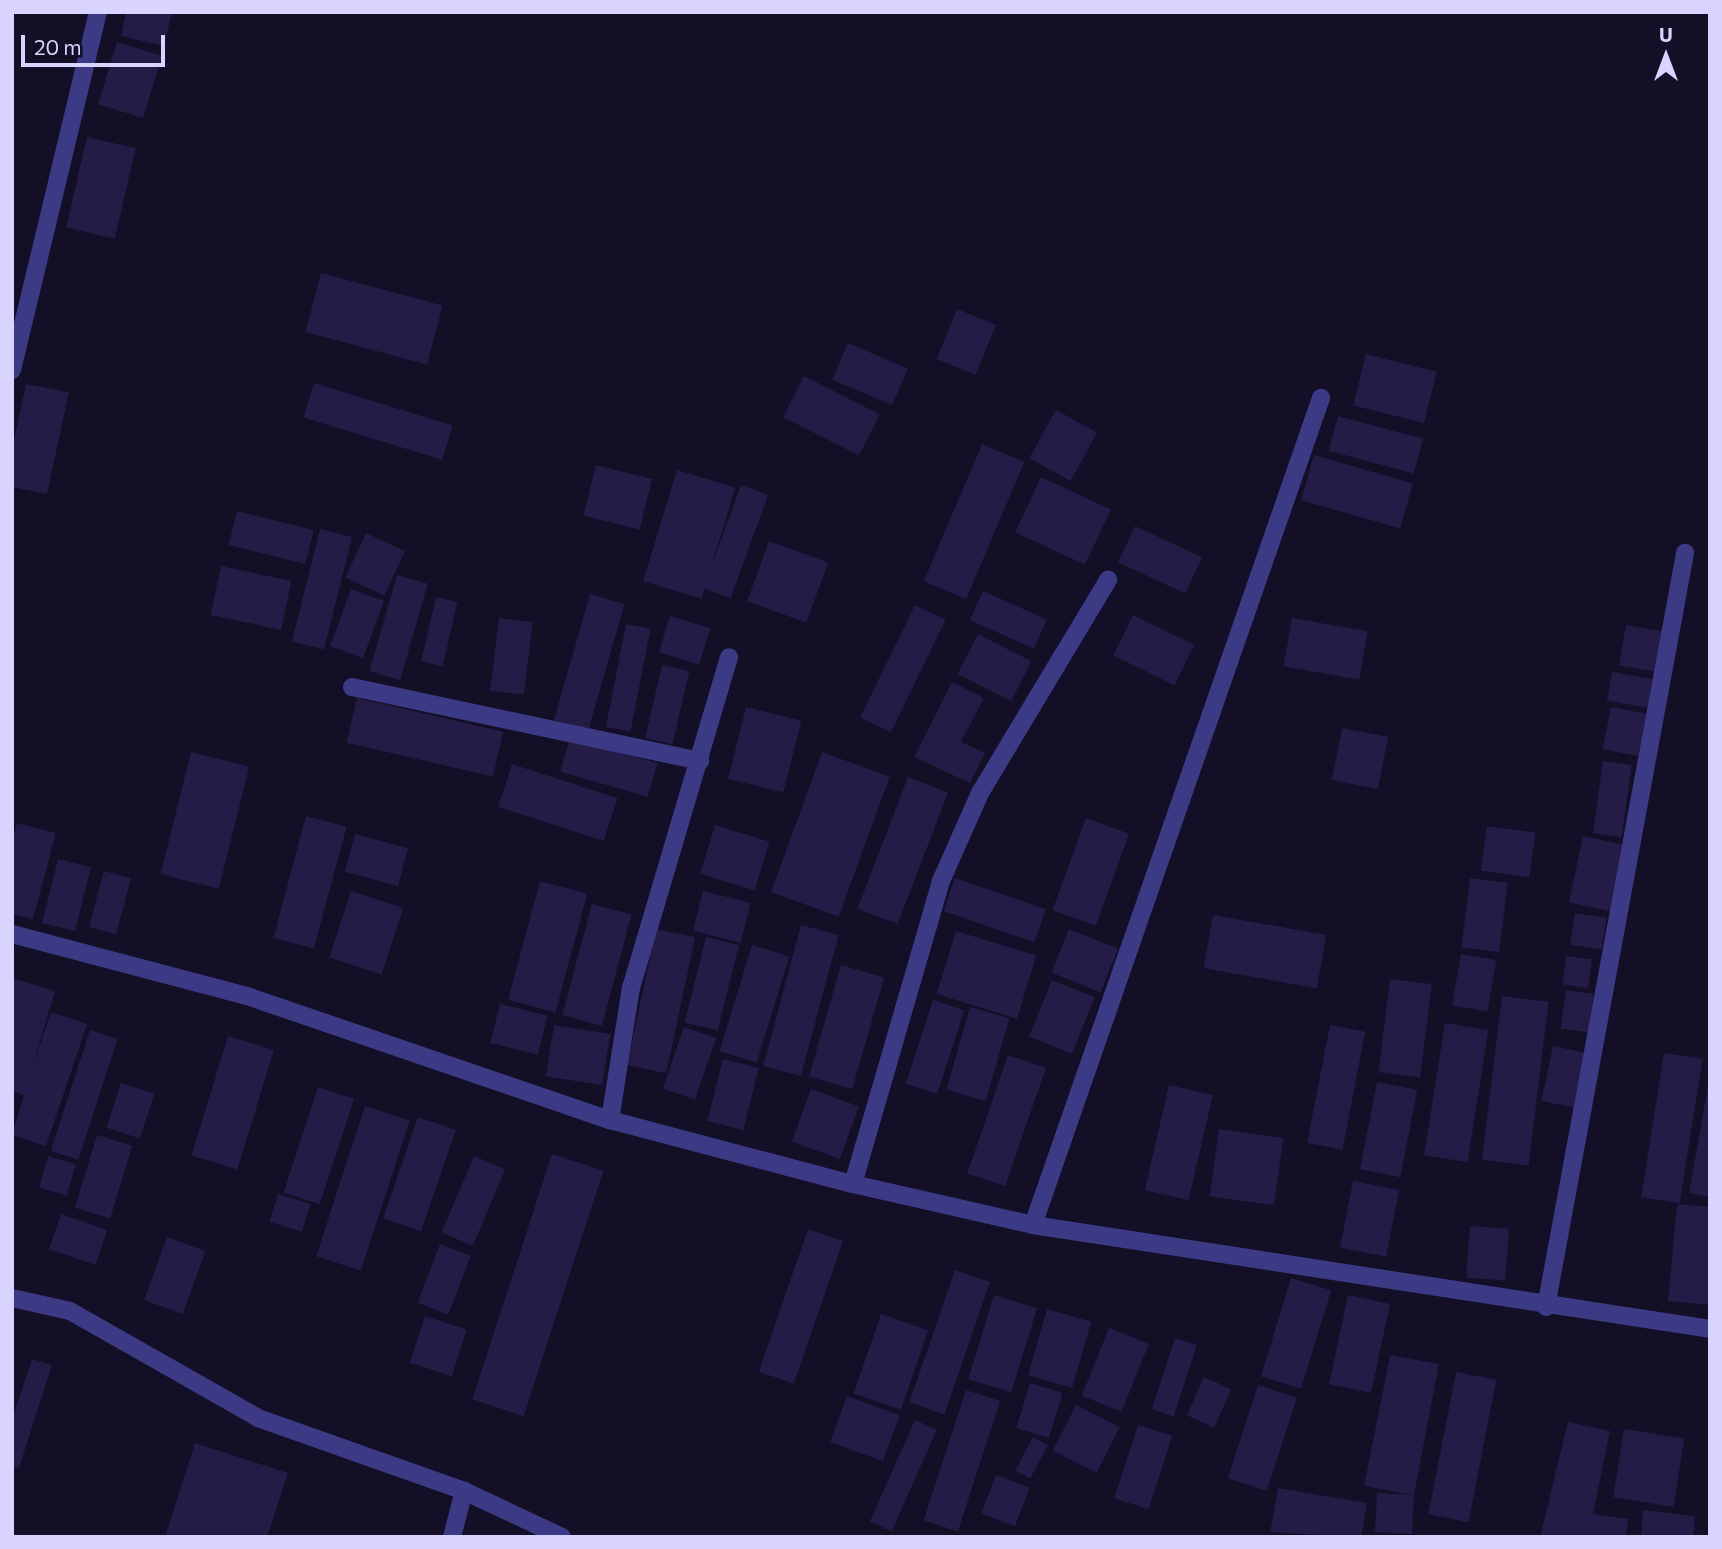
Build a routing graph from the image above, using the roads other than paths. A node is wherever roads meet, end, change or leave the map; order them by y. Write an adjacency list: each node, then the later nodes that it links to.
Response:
1 (98, 12): 2 (street)
2 (12, 370)
3 (1321, 398): 12 (street)
4 (1685, 553): 14 (street)
5 (1108, 580): 11 (street)
6 (729, 657): 8 (street)
7 (352, 687): 8 (street)
8 (699, 761): 10 (street)
9 (12, 934): 10 (street)
10 (610, 1120): 11 (street)
11 (853, 1184): 12 (street)
12 (1033, 1225): 14 (street)
13 (12, 1298): 16 (street)
14 (1546, 1307): 15 (street)
15 (1710, 1329)
16 (464, 1491): 17 (street); 18 (street)
17 (452, 1537)
18 (562, 1537)

